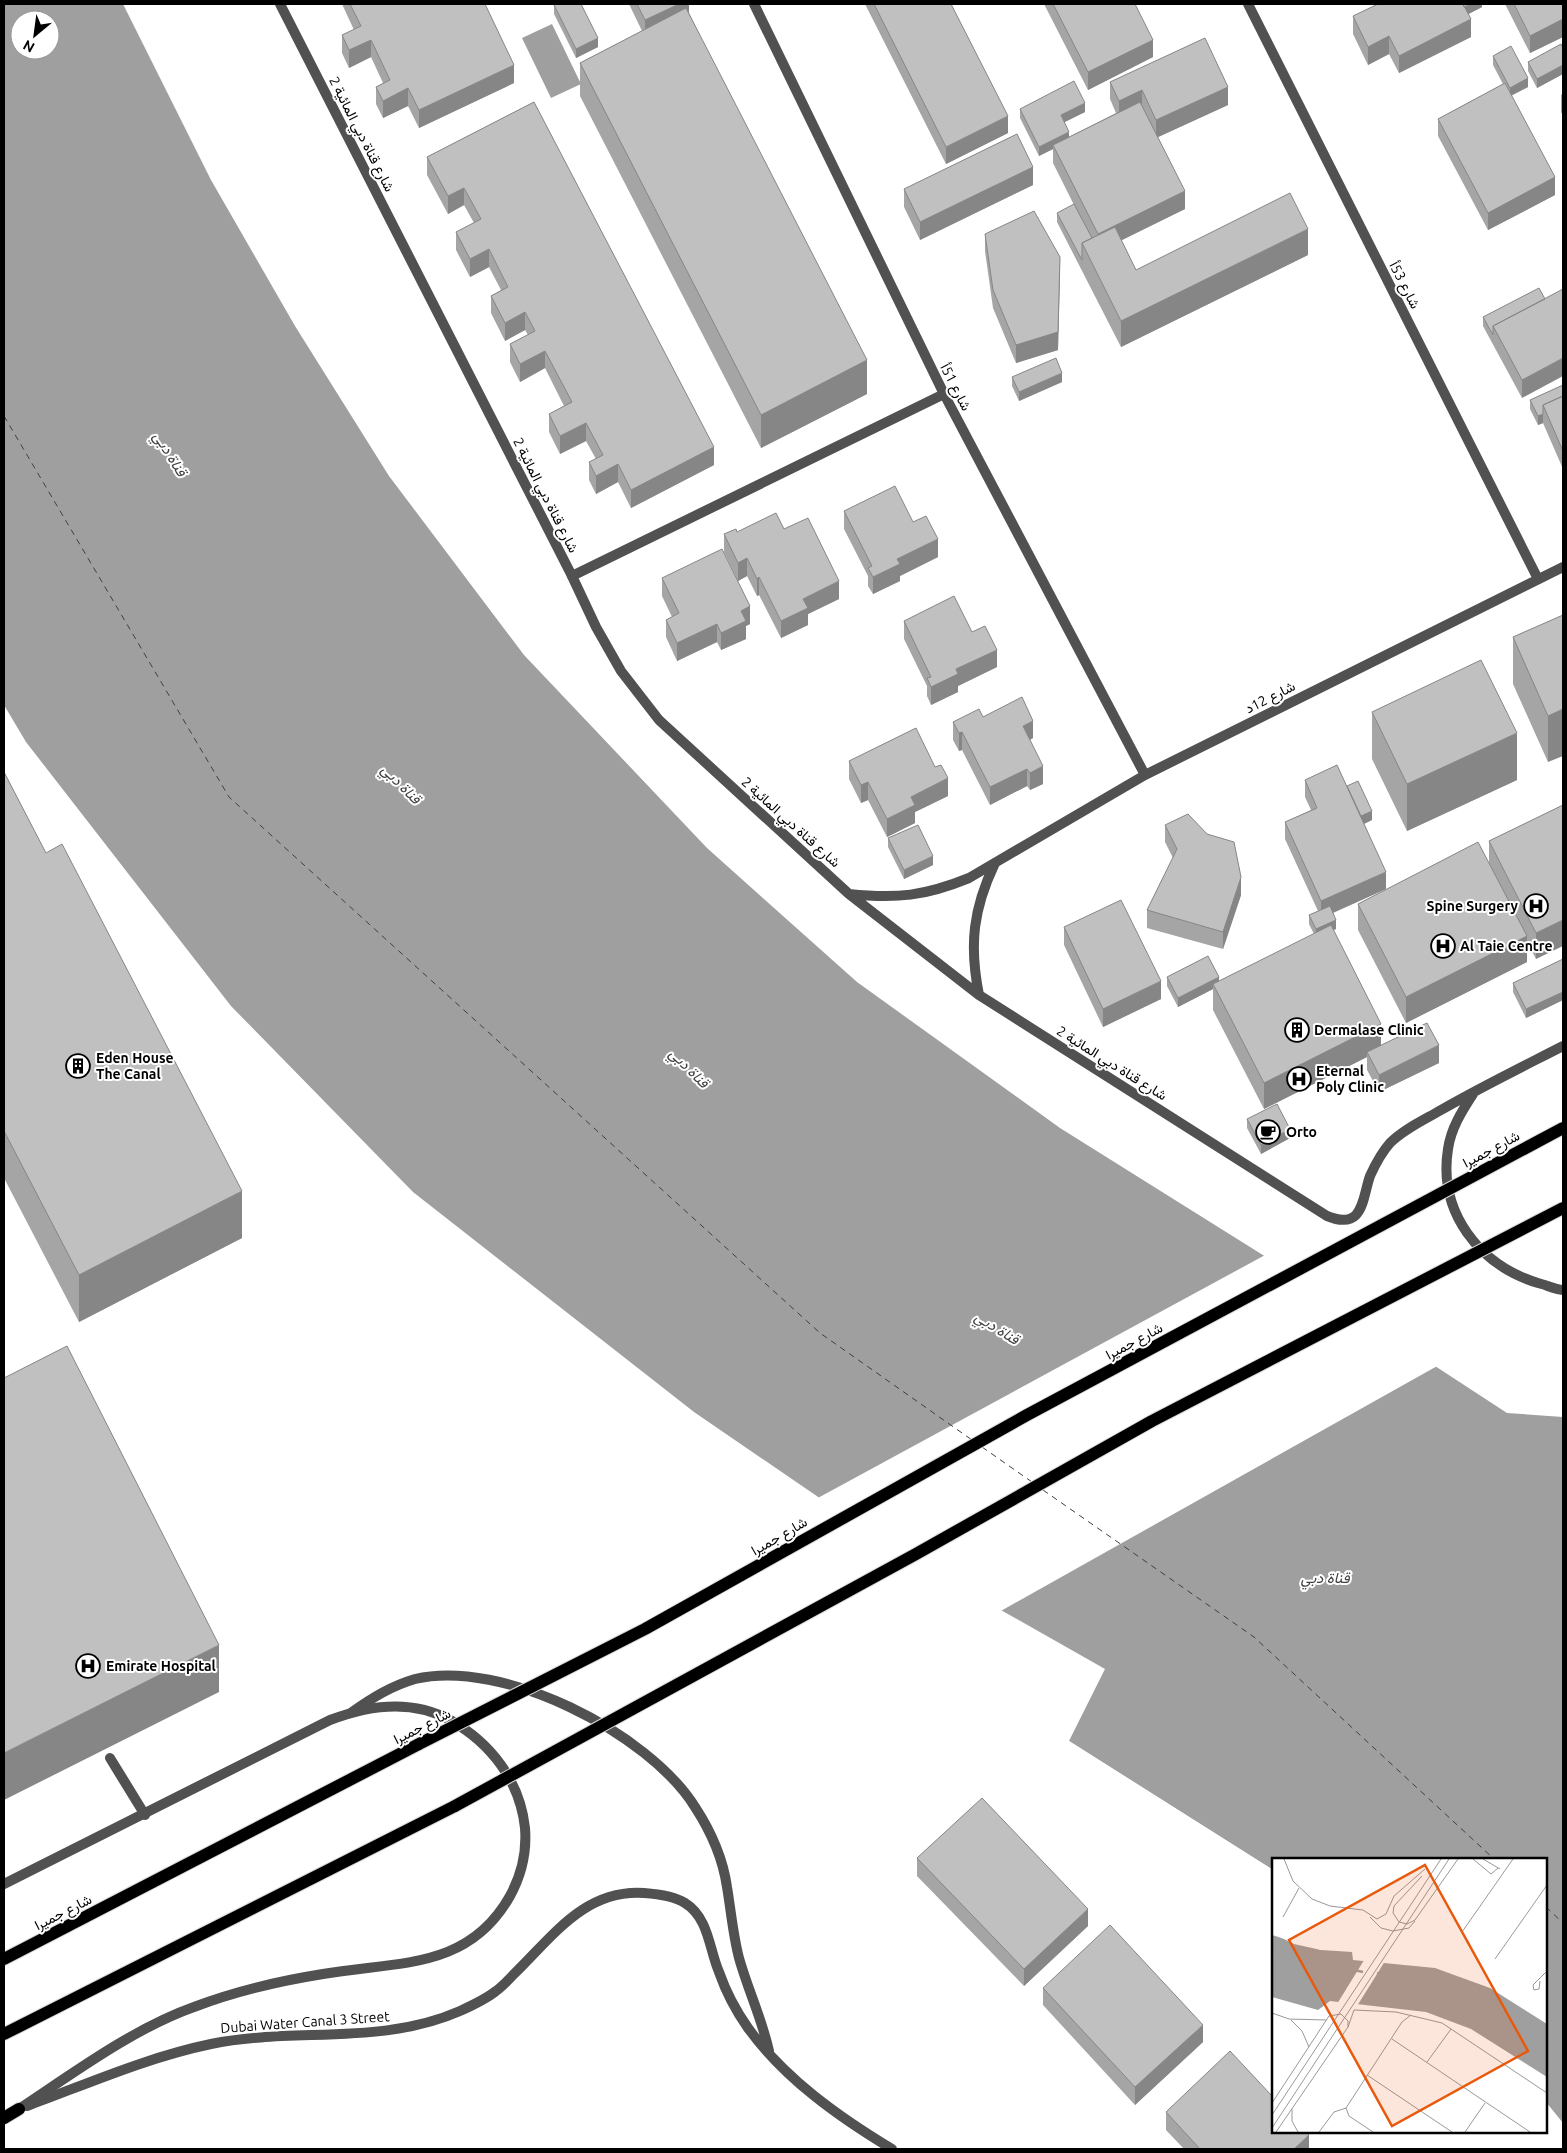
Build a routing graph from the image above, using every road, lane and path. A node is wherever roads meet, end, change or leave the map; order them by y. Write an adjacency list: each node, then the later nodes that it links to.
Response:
1 (280, 4): 6 (street, شارع قناة دبي المائية 2)
2 (754, 4): 4 (street, شارع 51أ)
3 (1248, 4): 7 (street, شارع 53أ)
4 (944, 394): 6 (street); 8 (street, شارع 51أ)
5 (1563, 567): 7 (street, شارع 12د)
6 (572, 576): 10 (street, شارع قناة دبي المائية 2)
7 (1538, 579): 8 (street, شارع 12د)
8 (1145, 776): 9 (street, شارع 12د)
9 (996, 862): 10 (street, شارع 12د); 11 (street)
10 (849, 894): 11 (street, شارع قناة دبي المائية 2)
11 (979, 995): 13 (street, شارع قناة دبي المائية 2)
12 (1563, 1046): 13 (street, شارع قناة دبي المائية 2)
13 (1475, 1091): 16 (street)
14 (1563, 1128): 21 (main road, شارع جميرا, bridge)
15 (1563, 1208): 22 (main road, bridge)
16 (1563, 1290)
17 (352, 1712): 19 (street); 23 (street); 24 (street)
18 (110, 1758): 19 (street)
19 (145, 1815): 20 (street)
20 (4, 1884)
21 (4, 1959)
22 (4, 2034)
23 (769, 2052): 24 (street, Dubai Water Canal 3 Street); 26 (street, Dubai Water Canal 3 Street)
24 (19, 2109): 25 (main road)
25 (4, 2118)
26 (892, 2149)

